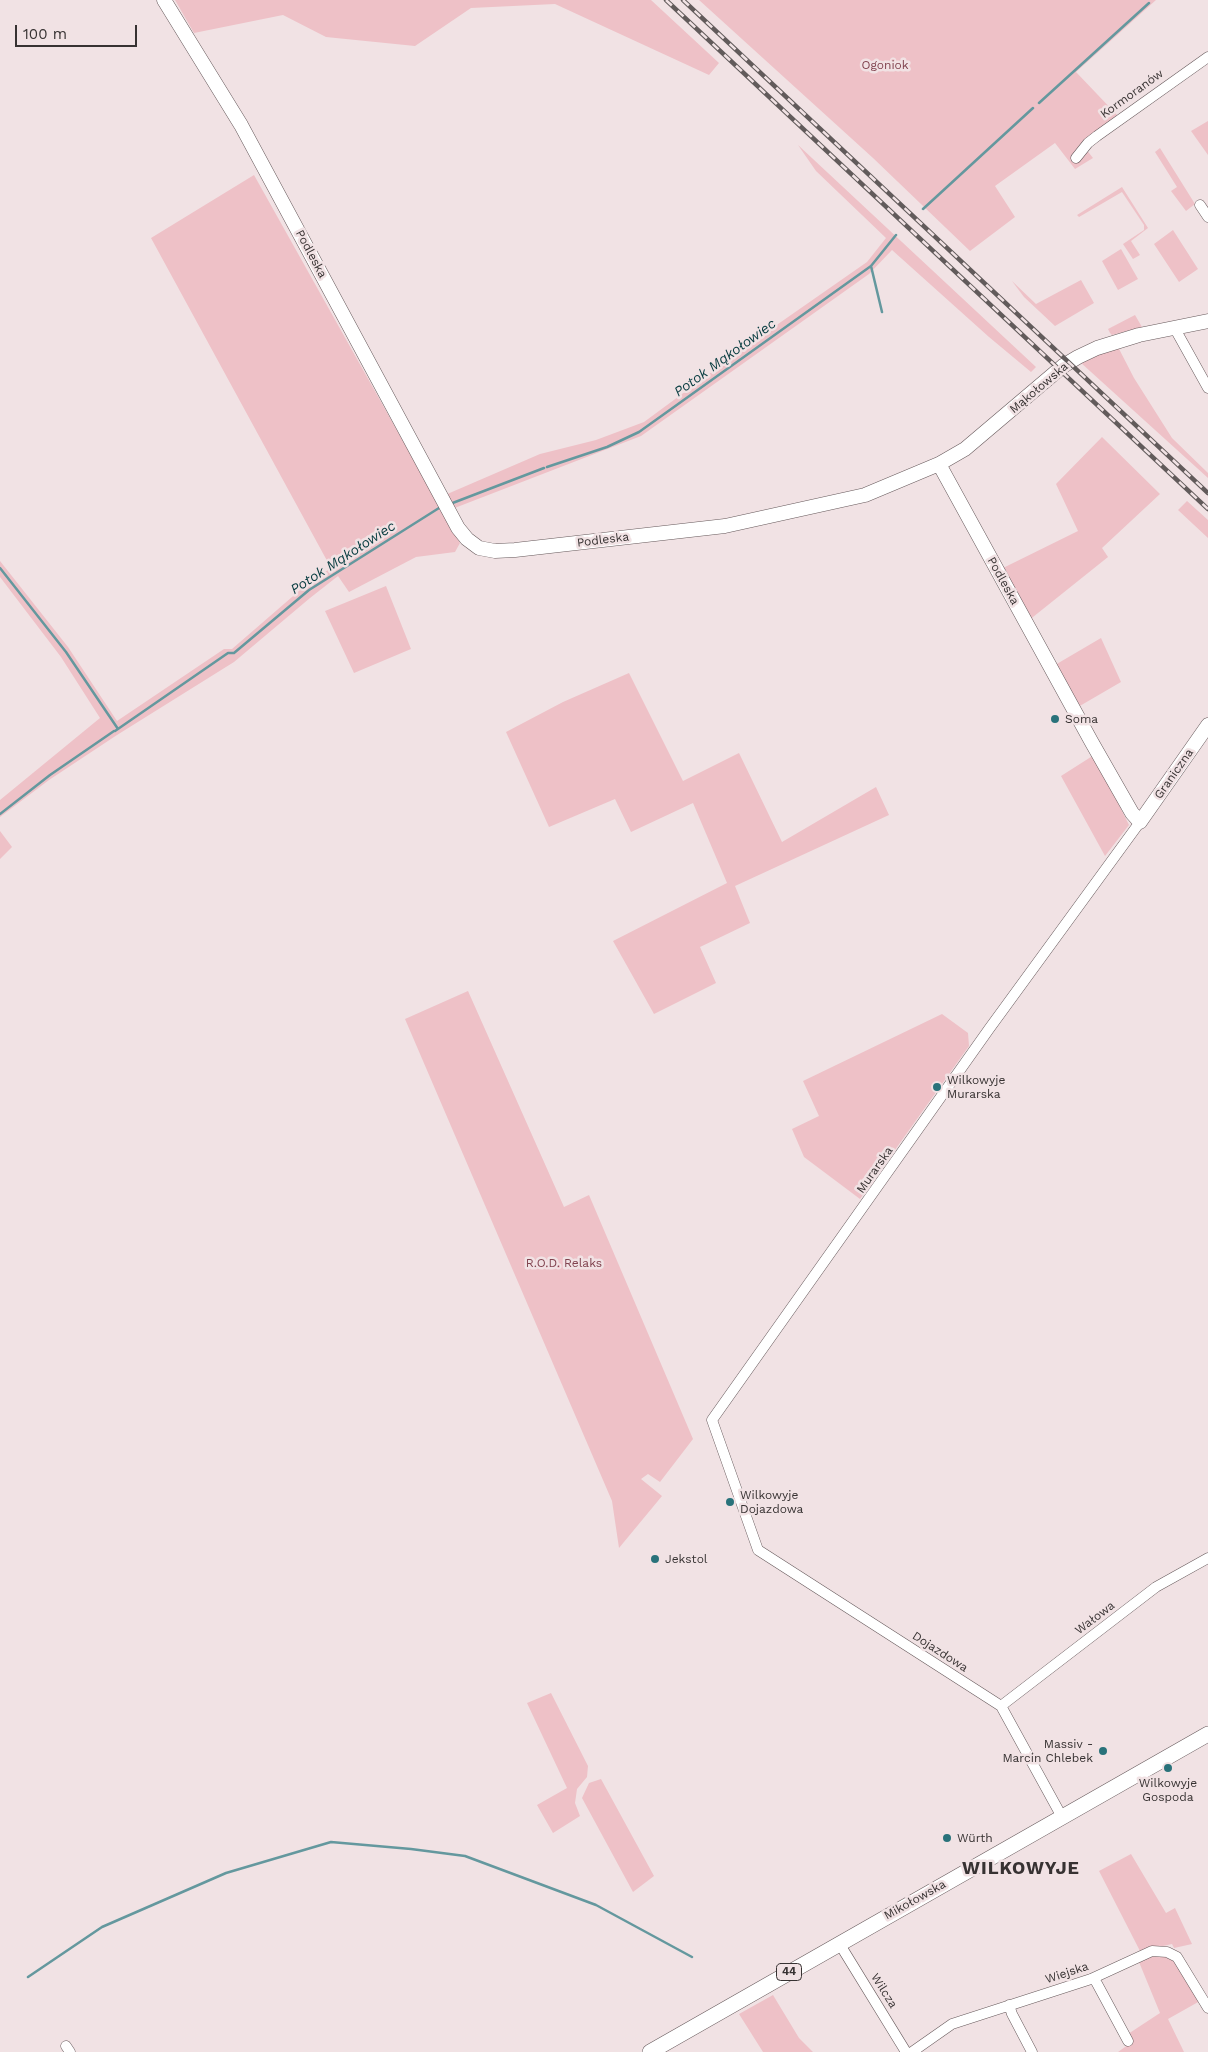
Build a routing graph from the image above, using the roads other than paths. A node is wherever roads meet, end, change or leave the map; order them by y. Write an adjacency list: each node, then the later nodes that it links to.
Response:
1 (164, 0): 9 (street, Podleska)
2 (1208, 57): 3 (street, Kormoranów)
3 (1076, 158)
4 (1200, 205): 5 (street)
5 (1208, 217)
6 (1208, 321): 7 (street, Mąkołowska)
7 (1174, 327): 8 (street); 9 (street, Mąkołowska)
8 (1208, 388)
9 (939, 464): 11 (street, Podleska)
10 (1208, 725): 11 (street, Graniczna)
11 (1140, 822): 12 (street, Murarska)
12 (758, 1550): 14 (street, Dojazdowa)
13 (1208, 1558): 14 (street, Wałowa)
14 (1002, 1706): 16 (street, Dojazdowa)
15 (1208, 1734): 16 (main road, Mikołowska / 44)
16 (1062, 1817): 17 (main road, Mikołowska / 44)
17 (839, 1943): 22 (main road, Mikołowska / 44); 23 (street, Wilcza)
18 (1094, 1978): 19 (street, Wiejska); 20 (street, Wiejska); 21 (street)
19 (1009, 2005): 24 (street, Wiejska); 25 (street)
20 (1208, 2008)
21 (1128, 2041)
22 (650, 2052)
23 (906, 2052)
24 (912, 2052)
25 (1032, 2052)

